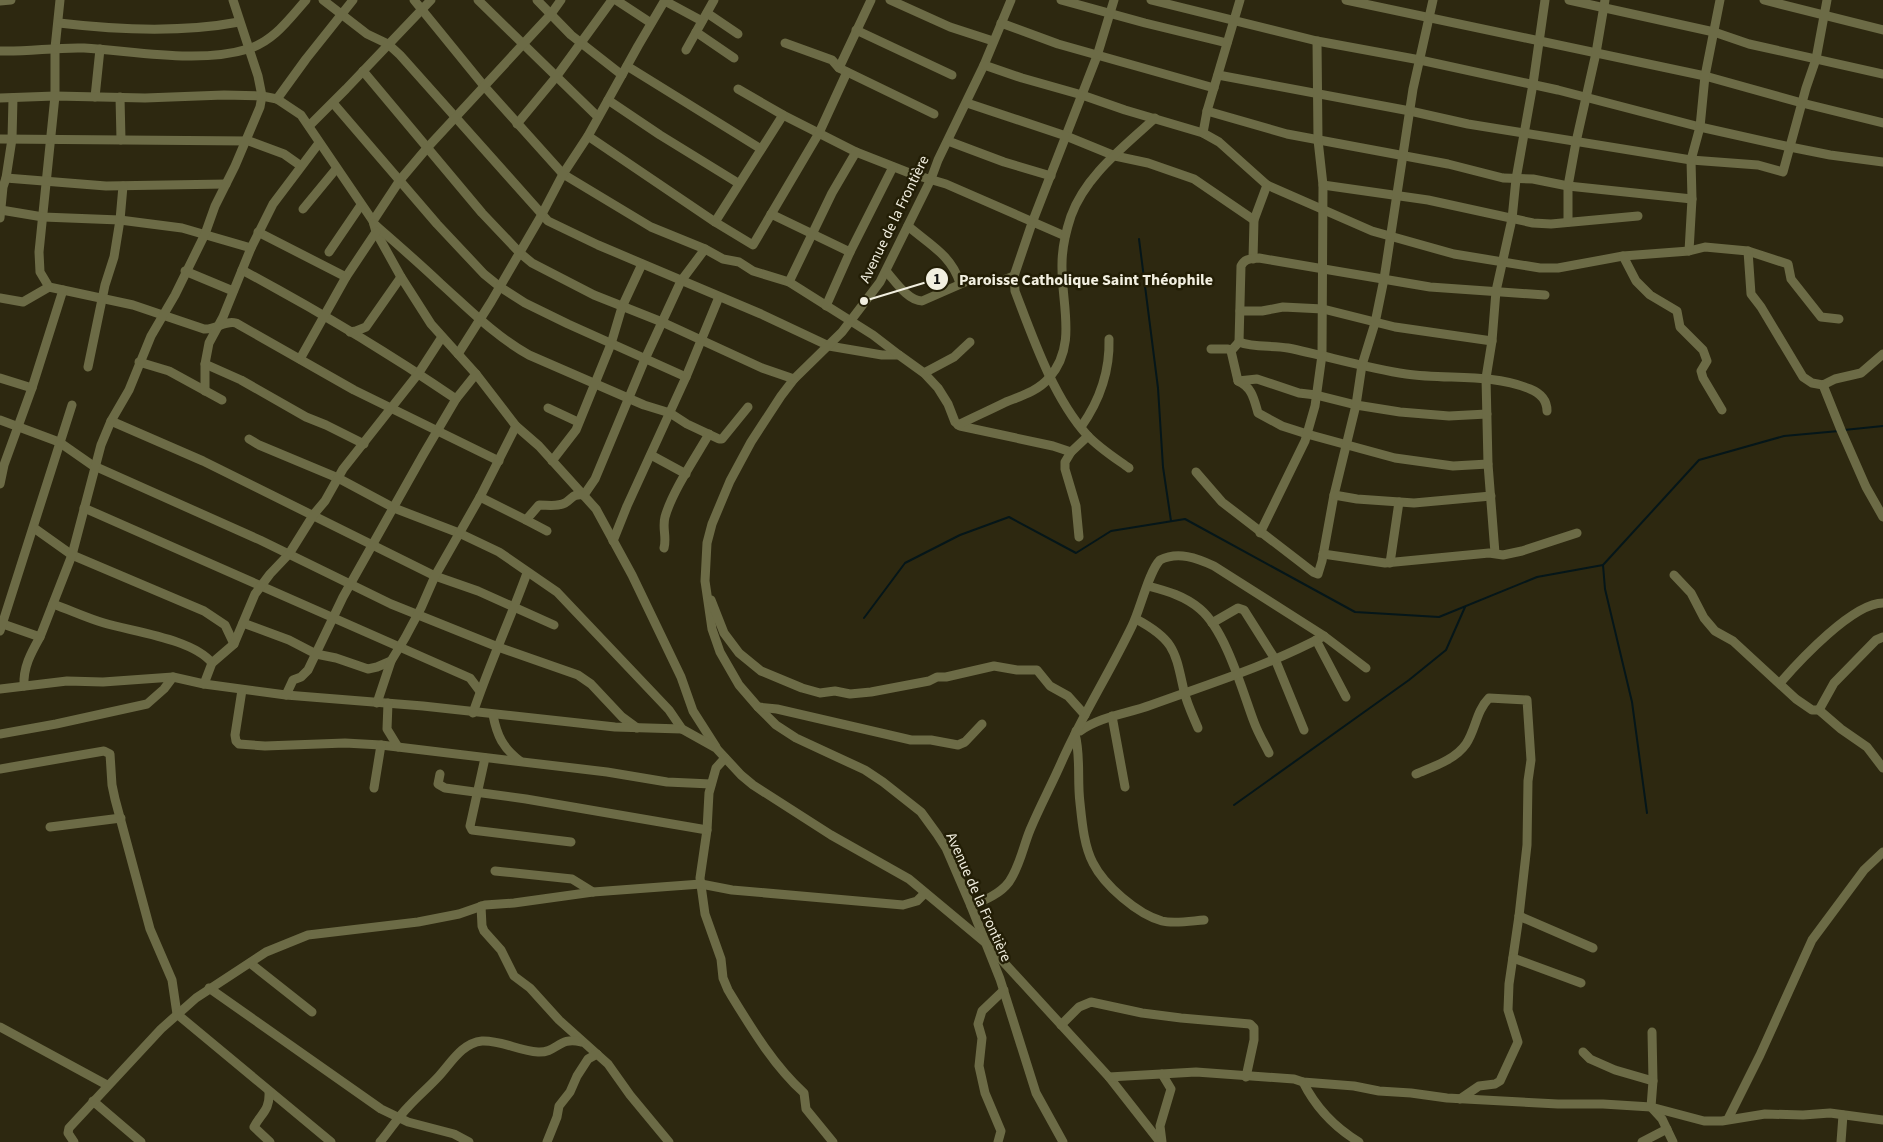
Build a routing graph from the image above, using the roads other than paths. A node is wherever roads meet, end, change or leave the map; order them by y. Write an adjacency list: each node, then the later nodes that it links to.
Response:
1 (11, 0): 28 (street)
2 (60, 0): 42 (street)
3 (233, 0): 40 (street)
4 (306, 0): 59 (street)
5 (323, 0): 35 (street)
6 (353, 0): 35 (street)
7 (414, 0): 32 (street)
8 (431, 0): 32 (street)
9 (478, 0): 57 (street)
10 (536, 0): 36 (street)
11 (560, 0): 36 (street)
12 (612, 0): 53 (street)
13 (616, 0): 43 (street)
14 (714, 0): 33 (street)
15 (871, 0): 45 (street)
16 (890, 0): 50 (street)
17 (1011, 0): 44 (street, Avenue de la Frontière)
18 (1114, 0): 34 (street)
19 (1150, 0): 39 (street)
20 (1240, 0): 39 (street)
21 (1346, 0): 38 (street)
22 (1433, 0): 38 (street)
23 (1545, 0): 52 (street)
24 (1569, 0): 31 (street)
25 (1720, 0): 48 (street)
26 (1764, 0): 37 (street)
27 (1827, 0): 37 (street)
28 (0, 1)
29 (665, 1): 41 (street); 43 (street)
30 (1068, 1): 34 (street)
31 (1604, 4): 48 (street); 63 (street)
32 (421, 9): 56 (street); 79 (street)
33 (707, 13): 41 (street); 49 (street)
34 (1110, 13): 55 (street); 64 (street)
35 (342, 14): 56 (street); 91 (street)
36 (551, 14): 53 (street); 57 (street)
37 (1825, 16): 46 (street); 66 (street)
38 (1429, 18): 52 (street); 67 (street)
39 (1234, 20): 51 (street); 55 (street)
40 (239, 22): 42 (street); 59 (street)
41 (702, 22): 47 (street)
42 (59, 23): 58 (street)
43 (651, 23): 69 (street)
44 (1002, 23): 50 (street, Avenue de la Frontière); 64 (street)
45 (856, 30): 70 (street); 72 (street)
46 (1883, 30)
47 (696, 32): 61 (street); 65 (street)
48 (1714, 32): 66 (street); 76 (street)
49 (738, 34)
50 (993, 41): 68 (street, Avenue de la Frontière)
51 (1317, 41): 67 (street); 82 (street)
52 (1539, 41): 63 (street); 78 (street)
53 (581, 42): 74 (street); 77 (street)
54 (785, 43): 70 (street)
55 (1227, 43): 75 (street)
56 (388, 44): 71 (street); 101 (street)
57 (523, 44): 77 (street); 79 (street)
58 (55, 48): 60 (street); 62 (street); 84 (street)
59 (249, 48): 60 (street); 85 (street)
60 (100, 49): 87 (street)
61 (686, 50)
62 (0, 51)
63 (1596, 53): 76 (street); 86 (street)
64 (1097, 56): 80 (street); 83 (street)
65 (734, 58)
66 (1816, 59): 73 (street); 95 (street)
67 (1420, 60): 78 (street); 96 (street)
68 (984, 65): 83 (street); 94 (street, Avenue de la Frontière)
69 (627, 66): 74 (street); 123 (street)
70 (843, 70): 98 (street); 107 (street)
71 (363, 71): 93 (street); 122 (street)
72 (952, 74)
73 (1883, 74)
74 (622, 75): 92 (street)
75 (1218, 75): 80 (street); 82 (street)
76 (1705, 76): 95 (street); 106 (street)
77 (556, 77): 100 (street); 104 (street)
78 (1533, 84): 86 (street); 109 (street)
79 (484, 86): 101 (street); 104 (street)
80 (1214, 88): 97 (street)
81 (738, 89): 99 (street)
82 (1317, 92): 96 (street); 116 (street)
83 (1082, 95): 102 (street); 111 (street)
84 (55, 96): 87 (street); 90 (street); 112 (street)
85 (262, 96): 88 (street); 91 (street); 118 (street)
86 (1586, 96): 106 (street); 119 (street)
87 (95, 97): 88 (street)
88 (120, 97): 115 (street)
89 (0, 98): 90 (street)
90 (13, 98): 114 (street)
91 (277, 99): 105 (street)
92 (608, 100): 100 (street); 139 (street)
93 (333, 103): 105 (street); 137 (street)
94 (967, 103): 111 (street); 117 (street, Avenue de la Frontière)
95 (1802, 103): 103 (street); 121 (street)
96 (1410, 110): 109 (street); 126 (street)
97 (1207, 111): 108 (street); 116 (street)
98 (934, 114)
99 (783, 116): 107 (street); 123 (street)
100 (598, 117): 110 (street)
101 (456, 118): 122 (street); 153 (street)
102 (1155, 118): 108 (street); 125 (street)
103 (1883, 123)
104 (517, 124): 132 (street)
105 (308, 126): 120 (street)
106 (1700, 127): 121 (street); 127 (street)
107 (819, 133): 124 (street); 152 (street)
108 (1203, 133): 141 (street)
109 (1523, 134): 119 (street); 136 (street)
110 (588, 136): 132 (street); 159 (street)
111 (1066, 136): 125 (street); 133 (street)
112 (50, 138): 114 (street); 115 (street); 138 (street)
113 (0, 139): 114 (street)
114 (12, 139): 134 (street)
115 (121, 140): 118 (street)
116 (1318, 140): 126 (street); 142 (street)
117 (948, 141): 133 (street); 135 (street, Avenue de la Frontière)
118 (245, 142): 129 (street); 140 (street)
119 (1576, 142): 127 (street); 144 (street)
120 (319, 143): 129 (street); 131 (street)
121 (1790, 147): 127 (street); 128 (street)
122 (427, 148): 137 (street); 175 (street)
123 (761, 149): 139 (street)
124 (856, 152): 130 (street); 165 (street)
125 (1115, 156): 158 (street); 167 (street)
126 (1404, 156): 136 (street); 146 (street)
127 (1691, 160): 147 (street)
128 (1883, 162)
129 (301, 166): 164 (street)
130 (893, 167): 135 (street); 174 (street)
131 (336, 168): 148 (street); 149 (street)
132 (563, 174): 153 (street); 170 (street)
133 (1051, 176): 161 (street)
134 (6, 178): 138 (street); 145 (street)
135 (931, 179): 161 (street); 163 (street, Avenue de la Frontière)
136 (1516, 179): 144 (street); 156 (street)
137 (400, 180): 162 (street); 192 (street)
138 (47, 182): 143 (street); 155 (street)
139 (738, 183): 159 (street)
140 (226, 184): 143 (street); 166 (street)
141 (1267, 185): 150 (street); 158 (street)
142 (1322, 185): 146 (street); 150 (street)
143 (123, 186): 157 (street)
144 (1568, 186): 147 (street); 160 (street)
145 (1, 187): 151 (street)
146 (1398, 197): 156 (street); 168 (street)
147 (1692, 199): 171 (street)
148 (361, 205): 162 (street); 173 (street)
149 (303, 209)
150 (1322, 210): 168 (street); 180 (street)
151 (0, 214): 155 (street)
152 (771, 214): 159 (street); 165 (street)
153 (542, 216): 175 (street); 179 (street)
154 (1638, 216): 160 (street)
155 (43, 217): 157 (street); 191 (street)
156 (1512, 219): 160 (street); 178 (street)
157 (120, 220): 166 (street); 199 (street)
158 (1254, 220): 177 (street)
159 (715, 222)
160 (1568, 222)
161 (1032, 223): 167 (street); 184 (street)
162 (374, 226): 185 (street); 186 (street); 206 (street)
163 (908, 226): 183 (street, Avenue de la Frontière); 190 (street)
164 (258, 232): 169 (street); 186 (street)
165 (813, 233): 174 (street); 189 (street)
166 (205, 234): 169 (street); 182 (street)
167 (1065, 236): 237 (street)
168 (1390, 237): 178 (street); 187 (street)
169 (251, 248): 181 (street)
170 (705, 249): 188 (street); 189 (street)
171 (1689, 251): 172 (street); 176 (street)
172 (1748, 251): 207 (street); 243 (street)
173 (329, 252)
174 (850, 252): 200 (street)
175 (520, 253): 192 (street); 201 (street)
176 (1623, 256): 178 (street); 255 (street)
177 (1253, 259): 180 (street); 203 (street)
178 (1504, 262): 195 (street)
179 (642, 264): 188 (street); 201 (street)
180 (1324, 268): 187 (street); 202 (street)
181 (242, 270): 194 (street); 205 (street)
182 (185, 271): 194 (street); 204 (street)
183 (886, 271): 190 (street); 209 (street, Avenue de la Frontière)
184 (1014, 276): 190 (street); 237 (street)
185 (402, 277): 212 (street); 213 (street)
186 (346, 278): 205 (street)
187 (1384, 279): 195 (street); 210 (street)
188 (682, 281): 197 (street); 208 (street)
189 (789, 282): 200 (street)
190 (960, 283)
191 (49, 287): 193 (street); 198 (street)
192 (500, 287): 206 (street); 219 (street)
193 (63, 290): 199 (street); 244 (street)
194 (233, 291): 211 (street)
195 (1496, 291): 196 (street); 216 (street)
196 (1545, 295)
197 (719, 297): 215 (street); 220 (street)
198 (0, 298)
199 (103, 298): 204 (street); 232 (street)
200 (826, 306): 209 (street)
201 (622, 307): 208 (street); 219 (street)
202 (1323, 309): 203 (street); 210 (street); 226 (street)
203 (1240, 311): 218 (street)
204 (164, 314): 211 (street); 229 (street)
205 (324, 316): 212 (street); 227 (street)
206 (480, 320): 223 (street); 242 (street)
207 (1839, 320)
208 (662, 322): 215 (street); 228 (street)
209 (850, 322): 220 (street, Avenue de la Frontière); 225 (street)
210 (1375, 323): 216 (street); 231 (street)
211 (218, 327): 227 (street); 230 (street)
212 (350, 332): 234 (street)
213 (442, 337): 223 (street); 234 (street)
214 (1109, 339): 265 (street)
215 (702, 341): 236 (street); 240 (street)
216 (1492, 341): 239 (street)
217 (970, 342): 233 (street)
218 (1239, 342): 222 (street); 226 (street)
219 (611, 344): 228 (street); 242 (street)
220 (829, 346): 225 (street); 240 (street, Avenue de la Frontière)
221 (1211, 349): 222 (street)
222 (1231, 351): 241 (street)
223 (458, 354): 235 (street)
224 (1883, 354): 243 (street)
225 (899, 355): 233 (street)
226 (1322, 355): 231 (street); 246 (street)
227 (300, 359): 254 (street)
228 (645, 359): 236 (street); 247 (street)
229 (139, 362): 245 (street); 260 (street)
230 (206, 364): 245 (street); 272 (street)
231 (1362, 365): 239 (street); 251 (street)
232 (88, 367)
233 (924, 373): 262 (street)
234 (418, 374): 248 (street); 254 (street)
235 (476, 374): 248 (street); 264 (street)
236 (686, 377): 257 (street)
237 (1050, 377): 262 (street); 265 (street)
238 (0, 378): 244 (street)
239 (1486, 378): 256 (street); 258 (street)
240 (794, 379): 313 (street, Avenue de la Frontière)
241 (1238, 381): 246 (street); 268 (street)
242 (595, 383): 247 (street); 261 (street)
243 (1823, 385): 294 (street)
244 (32, 388): 263 (street)
245 (206, 390): 249 (street)
246 (1316, 395): 251 (street); 268 (street)
247 (629, 398): 257 (street); 286 (street)
248 (456, 399): 266 (street)
249 (222, 400)
250 (72, 405): 271 (street)
251 (1356, 405): 258 (street); 273 (street)
252 (748, 407): 267 (street)
253 (548, 408): 261 (street)
254 (392, 409): 266 (street); 272 (street)
255 (1722, 410)
256 (1548, 411)
257 (670, 413): 267 (street); 275 (street)
258 (1487, 414): 278 (street)
259 (0, 420): 263 (street)
260 (111, 421): 280 (street); 293 (street)
261 (578, 422): 277 (street)
262 (958, 425): 274 (street)
263 (17, 426): 271 (street); 279 (street)
264 (516, 426): 276 (street); 277 (street)
265 (1081, 427): 269 (street)
266 (437, 431): 276 (street); 292 (street)
267 (709, 434): 283 (street)
268 (1307, 434): 273 (street); 298 (street)
269 (1088, 436): 274 (street); 281 (street)
270 (250, 439): 284 (street)
271 (59, 442): 280 (street); 296 (street)
272 (364, 444): 284 (street)
273 (1347, 444): 278 (street); 287 (street)
274 (1071, 452): 301 (street)
275 (651, 455): 283 (street); 302 (street)
276 (499, 461): 289 (street)
277 (552, 461): 286 (street)
278 (1488, 464): 288 (street)
279 (2, 465): 285 (street)
280 (94, 466): 291 (street); 306 (street)
281 (1129, 468)
282 (1196, 472): 298 (street)
283 (686, 474): 304 (street)
284 (338, 478): 292 (street); 293 (street)
285 (0, 484)
286 (584, 495): 295 (street); 302 (street)
287 (1334, 495): 290 (street); 307 (street)
288 (1491, 496): 290 (street); 305 (street)
289 (480, 497): 295 (street); 299 (street)
290 (1399, 502): 309 (street)
291 (84, 508): 308 (street); 315 (street)
292 (394, 508): 299 (street); 303 (street)
293 (314, 514): 303 (street); 306 (street)
294 (1883, 517)
295 (526, 520): 297 (street)
296 (34, 528): 308 (street); 326 (street)
297 (547, 530)
298 (1260, 532): 307 (street)
299 (459, 533): 310 (street); 312 (street)
300 (1577, 533): 305 (street)
301 (1079, 537)
302 (613, 541): 366 (street)
303 (373, 545): 312 (street); 314 (street)
304 (664, 548)
305 (1495, 553): 309 (street)
306 (289, 554): 314 (street); 315 (street)
307 (1323, 554): 309 (street)
308 (72, 555): 318 (street); 330 (street)
309 (1390, 563)
310 (527, 573): 319 (street); 360 (street)
311 (1674, 575): 340 (street)
312 (435, 576): 319 (street); 320 (street)
313 (705, 581): 351 (street, Avenue de la Frontière); 355 (street)
314 (350, 585): 320 (street); 321 (street)
315 (262, 586): 321 (street); 324 (street)
316 (1148, 586): 322 (street); 323 (street); 329 (street)
317 (1883, 603): 340 (street)
318 (53, 604): 327 (street); 336 (street)
319 (515, 607): 325 (street); 331 (street)
320 (417, 615): 331 (street); 332 (street)
321 (333, 618): 332 (street); 333 (street)
322 (1136, 619): 346 (street); 355 (street)
323 (1212, 622): 334 (street); 338 (street)
324 (244, 623): 330 (street); 333 (street)
325 (554, 625)
326 (1, 626): 327 (street)
327 (40, 637): 342 (street)
328 (1883, 637): 352 (street)
329 (1320, 638): 334 (street); 337 (street); 348 (street)
330 (234, 644): 336 (street)
331 (498, 647): 345 (street); 358 (street)
332 (398, 648): 335 (street); 345 (street)
333 (316, 654): 335 (street); 347 (street)
334 (1275, 659): 338 (street); 361 (street)
335 (391, 661): 349 (street)
336 (212, 663): 341 (street)
337 (1366, 668)
338 (1237, 674): 346 (street); 367 (street)
339 (173, 677): 341 (street); 342 (street); 363 (street)
340 (1780, 683): 352 (street)
341 (204, 684): 344 (street)
342 (24, 686): 343 (street)
343 (0, 689)
344 (242, 690): 347 (street); 364 (street)
345 (480, 690): 353 (street)
346 (1185, 693): 356 (street); 359 (street)
347 (286, 695): 349 (street)
348 (1346, 697)
349 (377, 703): 350 (street)
350 (388, 703): 353 (street); 365 (street)
351 (758, 707): 357 (street); 389 (street, Avenue de la Frontière)
352 (1819, 710): 371 (street)
353 (473, 712): 354 (street)
354 (493, 715): 358 (street); 370 (street)
355 (1085, 715): 362 (street)
356 (1112, 716): 362 (street); 376 (street)
357 (982, 724)
358 (637, 728): 360 (street)
359 (1198, 728)
360 (682, 730): 366 (street)
361 (1304, 730)
362 (1075, 732): 389 (street); 391 (street)
363 (0, 734)
364 (381, 745): 365 (street); 377 (street)
365 (398, 747): 368 (street)
366 (716, 748): 369 (street)
367 (1269, 753)
368 (485, 758): 370 (street); 378 (street)
369 (726, 758): 375 (street); 387 (street)
370 (520, 762): 375 (street)
371 (1883, 768)
372 (0, 769): 379 (street)
373 (440, 774): 378 (street)
374 (1416, 774): 390 (street)
375 (711, 784): 381 (street)
376 (1125, 787)
377 (374, 788)
378 (478, 792): 381 (street); 382 (street)
379 (121, 818): 380 (street); 400 (street)
380 (50, 827)
381 (707, 830): 385 (street)
382 (571, 842)
383 (1883, 852): 419 (street)
384 (495, 872): 386 (street)
385 (701, 884): 386 (street); 387 (street); 430 (street)
386 (593, 892): 388 (street)
387 (925, 893): 392 (street)
388 (481, 906): 395 (street); 404 (street)
389 (971, 906): 392 (street, Avenue de la Frontière)
390 (1519, 916): 393 (street); 394 (street)
391 (1204, 920)
392 (987, 944): 398 (street, Avenue de la Frontière); 401 (street)
393 (1593, 948)
394 (1513, 958): 396 (street); 414 (street)
395 (250, 963): 397 (street); 399 (street)
396 (1581, 983)
397 (209, 988): 400 (street); 418 (street)
398 (1004, 990): 431 (street); 432 (street, Avenue de la Frontière)
399 (312, 1012)
400 (177, 1014): 412 (street); 413 (street)
401 (1061, 1025): 408 (street); 409 (street)
402 (0, 1027): 412 (street)
403 (1652, 1032): 410 (street)
404 (582, 1042): 406 (street); 418 (street)
405 (1583, 1052): 410 (street)
406 (597, 1054): 428 (street); 429 (street)
407 (1162, 1074): 408 (street); 409 (street); 433 (street)
408 (1246, 1076): 411 (street)
409 (1108, 1077): 433 (street)
410 (1653, 1081): 416 (street)
411 (1303, 1082): 414 (street); 434 (street)
412 (108, 1085): 415 (street)
413 (269, 1092): 424 (street); 425 (street)
414 (1460, 1099): 416 (street)
415 (93, 1101): 422 (street); 423 (street)
416 (1651, 1107): 419 (street); 421 (street)
417 (1843, 1115): 419 (street); 420 (street); 437 (street)
418 (399, 1119): 426 (street); 427 (street)
419 (1728, 1119)
420 (1883, 1120)
421 (1667, 1129): 435 (street); 436 (street)
422 (74, 1142)
423 (141, 1142)
424 (270, 1142)
425 (331, 1142)
426 (380, 1142)
427 (469, 1142)
428 (547, 1142)
429 (669, 1142)
430 (833, 1142)
431 (998, 1142)
432 (1063, 1142)
433 (1161, 1142)
434 (1359, 1142)
435 (1642, 1142)
436 (1673, 1142)
437 (1841, 1142)

